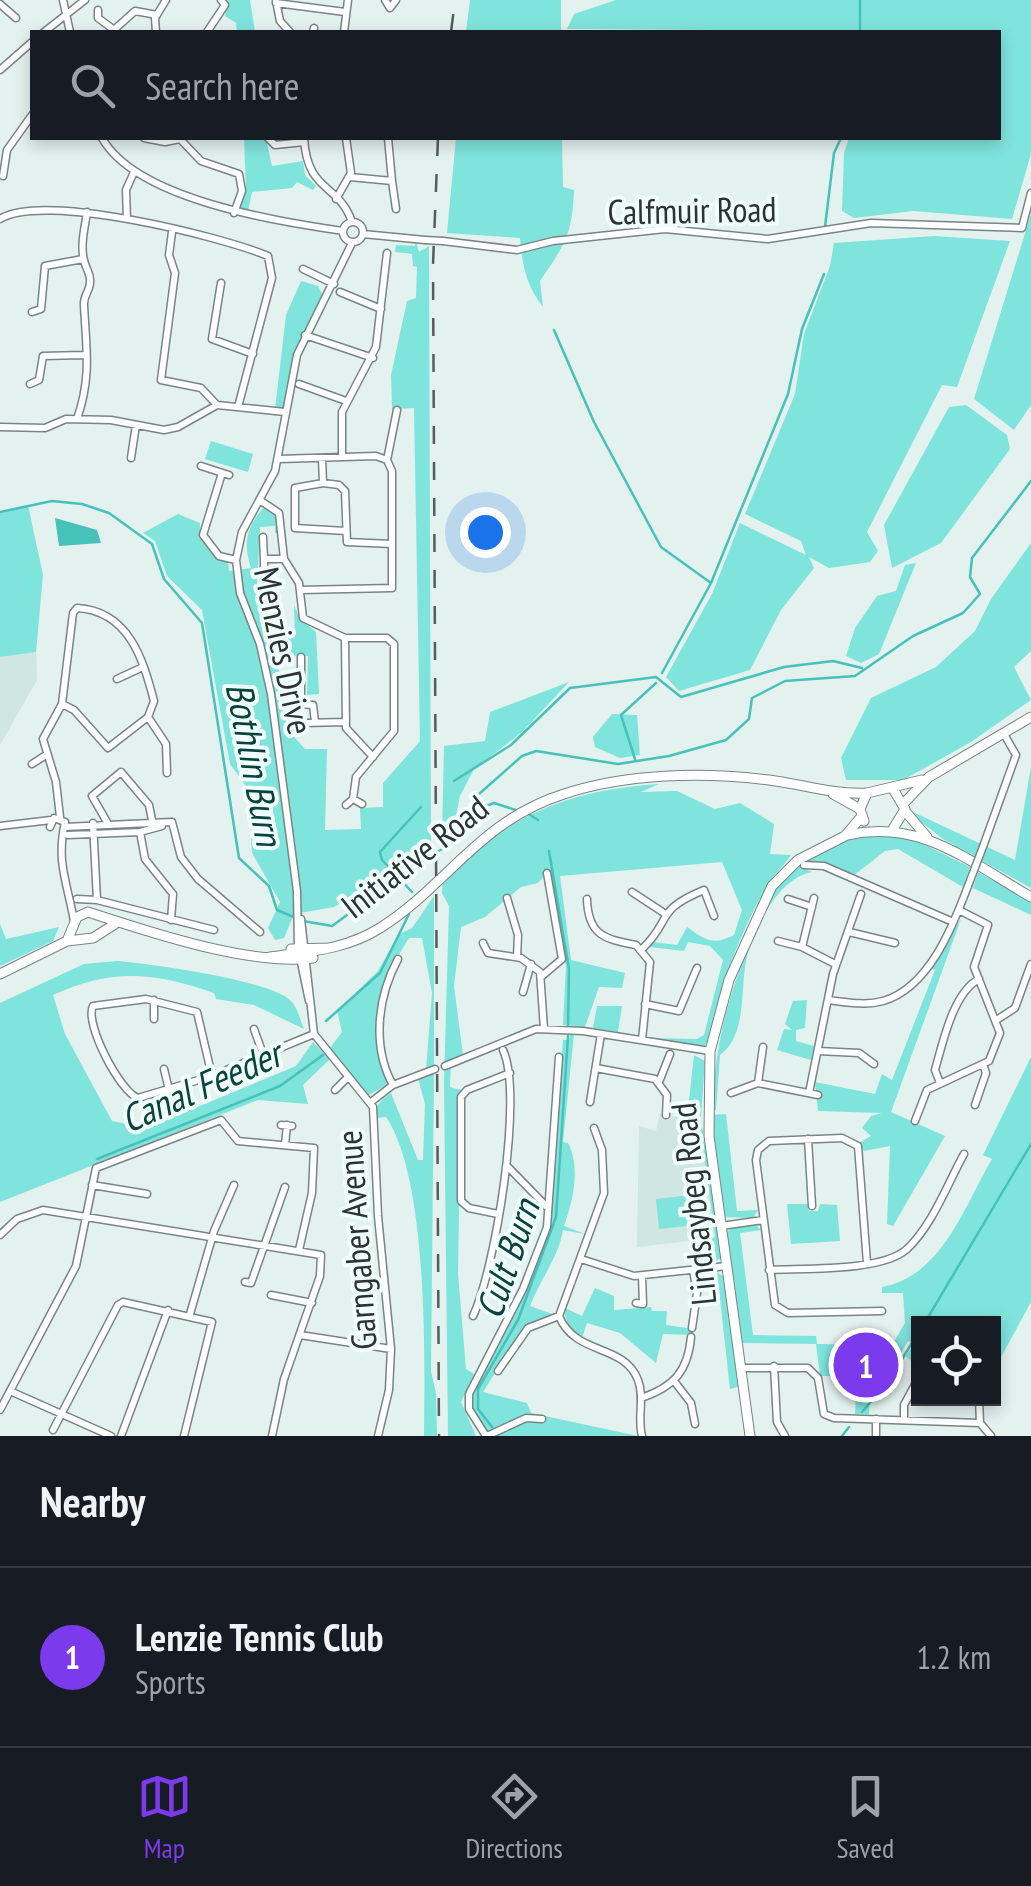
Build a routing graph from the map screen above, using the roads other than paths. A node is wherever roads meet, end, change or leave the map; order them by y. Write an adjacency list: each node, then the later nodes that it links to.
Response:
1 (63, 0): 15 (street)
2 (85, 0): 15 (street)
3 (166, 0): 13 (street)
4 (222, 0): 20 (street)
5 (348, 0): 12 (street)
6 (385, 0): 7 (street)
7 (396, 0)
8 (276, 1): 9 (street); 21 (street)
9 (293, 2): 12 (street)
10 (0, 4): 14 (street)
11 (98, 10): 18 (street)
12 (345, 12): 22 (street)
13 (157, 15): 18 (street); 19 (street)
14 (16, 18)
15 (66, 18): 16 (street); 17 (street)
16 (47, 30)
17 (69, 30)
18 (116, 30)
19 (156, 30)
20 (208, 30)
21 (288, 30)
22 (346, 30)
23 (30, 44): 24 (street)
24 (0, 70)
25 (30, 117): 32 (street)
26 (104, 140): 33 (street)
27 (181, 140): 41 (street)
28 (270, 140): 29 (street)
29 (304, 140): 38 (street)
30 (346, 140): 35 (street)
31 (388, 140): 36 (street)
32 (3, 148): 34 (street)
33 (134, 172): 41 (street); 43 (street)
34 (3, 176)
35 (350, 177): 36 (street); 38 (street)
36 (392, 181): 39 (street)
37 (1031, 194): 47 (street, Calfmuir Road, bridge)
38 (336, 199): 44 (street)
39 (396, 210)
40 (87, 212): 42 (street); 43 (street); 50 (street)
41 (234, 214): 45 (street)
42 (0, 219)
43 (127, 219): 46 (street)
44 (352, 222): 45 (street); 47 (street)
45 (343, 231): 48 (street)
46 (172, 232): 60 (street); 66 (street)
47 (363, 234): 48 (street)
48 (352, 243): 53 (street, Menzies Drive)
49 (387, 253): 57 (street)
50 (84, 260): 58 (street); 61 (street)
51 (304, 270): 53 (street)
52 (221, 283): 55 (street)
53 (334, 284): 59 (street, Menzies Drive)
54 (340, 292): 57 (street)
55 (219, 294): 56 (street); 60 (street)
56 (228, 296)
57 (381, 309): 62 (street)
58 (32, 312)
59 (306, 334): 62 (street); 69 (street, Menzies Drive)
60 (253, 354): 67 (street)
61 (84, 355): 63 (street); 70 (street)
62 (372, 358): 65 (street)
63 (30, 384)
64 (299, 384): 65 (street)
65 (346, 402): 73 (street)
66 (217, 405): 67 (street); 71 (street)
67 (238, 407): 69 (street)
68 (397, 410): 77 (street)
69 (285, 412): 76 (street, Menzies Drive)
70 (77, 419): 71 (street); 72 (street)
71 (136, 425): 74 (street)
72 (0, 426)
73 (342, 457): 75 (street); 77 (street)
74 (131, 458)
75 (322, 458): 76 (street); 79 (street)
76 (279, 459): 80 (street, Menzies Drive)
77 (386, 460): 83 (street)
78 (201, 466): 86 (street)
79 (323, 483): 81 (street); 81 (street)
80 (262, 501): 85 (street); 86 (street, Menzies Drive)
81 (346, 531): 83 (street)
82 (263, 537): 84 (street)
83 (392, 544): 88 (street)
84 (264, 559): 85 (street); 87 (street)
85 (284, 559): 88 (street)
86 (236, 560): 155 (street, Menzies Drive)
87 (264, 582)
88 (300, 590): 89 (street)
89 (345, 638): 99 (street); 102 (street)
90 (301, 657): 95 (street)
91 (143, 667): 92 (street); 94 (street); 96 (street)
92 (118, 679)
93 (285, 703): 95 (street)
94 (62, 704): 96 (street); 101 (street)
95 (302, 704): 98 (street); 98 (street)
96 (148, 717): 104 (street)
97 (1031, 717): 100 (main road)
98 (314, 722): 99 (street)
99 (345, 722): 102 (street)
100 (1004, 734): 105 (main road); 135 (street, bridge)
101 (46, 754): 103 (street); 117 (street)
102 (373, 757): 109 (street)
103 (32, 764)
104 (166, 770)
105 (929, 778): 106 (main road); 110 (main road)
106 (893, 788): 108 (main road); 110 (main road)
107 (826, 791): 108 (main road, Initiative Road); 111 (main road, Initiative Road); 155 (main road, Initiative Road)
108 (867, 793): 111 (main road)
109 (362, 804)
110 (904, 806): 118 (main road); 123 (main road)
111 (861, 813): 119 (main road); 122 (main road, Lindsaybeg Road)
112 (152, 820): 113 (street); 113 (street); 146 (street)
113 (107, 822): 114 (street)
114 (93, 823): 117 (street); 121 (street)
115 (0, 826): 117 (street)
116 (162, 826): 120 (street)
117 (59, 827): 121 (street); 134 (street)
118 (893, 829): 119 (main road); 123 (main road)
119 (874, 830): 122 (main road, Lindsaybeg Road)
120 (140, 832): 121 (street); 140 (street)
121 (93, 835): 132 (street)
122 (845, 836): 177 (main road, Lindsaybeg Road)
123 (933, 842): 127 (main road)
124 (804, 865): 141 (street)
125 (545, 879): 163 (street)
126 (632, 897): 137 (street)
127 (1031, 897)
128 (507, 898): 156 (street)
129 (795, 898): 153 (street)
130 (77, 899): 132 (street)
131 (856, 899): 147 (street)
132 (97, 900): 140 (street)
133 (585, 903): 154 (street)
134 (72, 908): 136 (street); 143 (street)
135 (959, 910): 141 (street); 164 (street)
136 (83, 913): 139 (main road); 143 (main road)
137 (664, 913): 138 (street); 154 (street)
138 (714, 916)
139 (98, 918): 142 (main road, Initiative Road); 144 (main road)
140 (171, 920): 145 (street)
141 (953, 922): 167 (street)
142 (115, 924): 144 (main road); 155 (main road, Initiative Road)
143 (74, 926): 148 (main road); 150 (main road)
144 (101, 930): 148 (main road)
145 (214, 930)
146 (260, 932)
147 (850, 932): 149 (street); 159 (street)
148 (83, 939): 150 (main road)
149 (890, 939)
150 (68, 941): 162 (main road)
151 (778, 941): 153 (street)
152 (483, 943): 156 (street)
153 (802, 947): 159 (street)
154 (642, 949): 168 (street)
155 (302, 954): 173 (street, Garngaber Avenue)
156 (517, 957): 158 (street)
157 (398, 958): 196 (street)
158 (531, 964): 163 (street); 165 (street)
159 (836, 964): 167 (street)
160 (1031, 964): 170 (street)
161 (694, 972): 168 (street)
162 (0, 974)
163 (542, 976): 172 (street)
164 (979, 979): 170 (street); 194 (street)
165 (522, 992)
166 (154, 1000): 169 (street); 190 (street); 197 (street)
167 (828, 1000): 178 (street)
168 (645, 1004): 175 (street)
169 (154, 1019)
170 (998, 1019): 184 (street)
171 (254, 1029): 180 (street)
172 (544, 1029): 174 (street); 185 (street)
173 (314, 1034): 180 (street); 191 (street, Garngaber Avenue)
174 (601, 1034): 175 (street); 187 (street)
175 (642, 1040): 177 (street)
176 (503, 1050): 189 (street)
177 (710, 1051): 221 (main road, Lindsaybeg Road)
178 (818, 1051): 183 (street); 195 (street)
179 (765, 1053): 195 (street)
180 (263, 1054): 190 (street)
181 (559, 1056): 217 (street)
182 (667, 1057): 193 (street)
183 (874, 1064)
184 (983, 1064): 194 (street); 202 (street)
185 (445, 1066)
186 (164, 1068): 197 (street)
187 (596, 1068): 193 (street); 200 (street)
188 (435, 1069): 196 (street)
189 (510, 1072): 211 (street); 218 (street)
190 (212, 1076): 197 (street)
191 (347, 1078): 198 (street); 199 (street, Garngaber Avenue)
192 (737, 1080): 195 (street)
193 (659, 1082): 204 (street)
194 (940, 1083): 203 (street)
195 (758, 1084)
196 (394, 1085): 199 (street)
197 (170, 1090)
198 (334, 1090)
199 (371, 1102): 242 (street, Garngaber Avenue)
200 (590, 1102)
201 (912, 1102): 203 (street)
202 (975, 1104)
203 (921, 1105): 205 (street)
204 (666, 1115)
205 (915, 1121)
206 (287, 1125): 209 (street)
207 (599, 1131): 226 (street)
208 (808, 1140): 216 (street); 220 (street); 227 (street)
209 (286, 1145): 212 (street); 225 (street)
210 (964, 1154): 227 (street)
211 (506, 1165): 217 (street); 218 (street)
212 (92, 1185): 215 (street); 219 (street)
213 (234, 1185): 223 (street)
214 (285, 1187): 224 (street)
215 (147, 1194)
216 (812, 1206)
217 (548, 1207): 265 (street)
218 (498, 1214): 239 (street)
219 (86, 1215): 222 (street); 223 (street); 247 (street)
220 (763, 1220): 221 (street); 230 (street)
221 (721, 1226): 228 (main road, Lindsaybeg Road)
222 (0, 1235)
223 (212, 1237): 224 (street); 238 (street)
224 (267, 1245): 225 (street); 232 (street)
225 (299, 1250): 234 (street)
226 (581, 1259): 231 (street); 240 (street)
227 (867, 1263): 230 (street)
228 (727, 1266): 229 (street); 245 (main road, Lindsaybeg Road)
229 (694, 1270): 231 (street); 246 (street)
230 (768, 1270): 237 (street)
231 (642, 1276): 235 (street)
232 (245, 1282)
233 (271, 1295): 234 (street)
234 (312, 1303): 241 (street)
235 (636, 1304)
236 (168, 1310): 238 (street); 252 (street); 261 (street)
237 (882, 1311)
238 (190, 1314): 262 (street)
239 (473, 1316)
240 (559, 1316): 244 (street); 249 (street)
241 (300, 1334): 242 (street); 263 (street)
242 (392, 1348): 264 (street, Garngaber Avenue)
243 (774, 1366): 245 (street); 254 (street); 268 (street)
244 (504, 1368)
245 (741, 1368): 267 (main road, Lindsaybeg Road)
246 (674, 1381): 249 (street); 258 (street)
247 (10, 1391): 251 (street); 252 (street)
248 (911, 1392): 255 (street)
249 (641, 1398): 266 (street)
250 (979, 1406): 257 (street)
251 (0, 1410)
252 (63, 1413): 259 (street); 260 (street)
253 (542, 1419): 265 (street)
254 (876, 1419): 255 (street); 269 (street)
255 (904, 1420): 256 (street)
256 (941, 1422): 257 (street); 270 (street)
257 (980, 1423): 271 (street)
258 (695, 1424)
259 (53, 1430)
260 (111, 1436)
261 (121, 1436)
262 (184, 1436)
263 (272, 1436)
264 (378, 1436)
265 (487, 1436)
266 (642, 1436)
267 (750, 1436)
268 (785, 1436)
269 (876, 1436)
270 (940, 1436)
271 (991, 1436)

